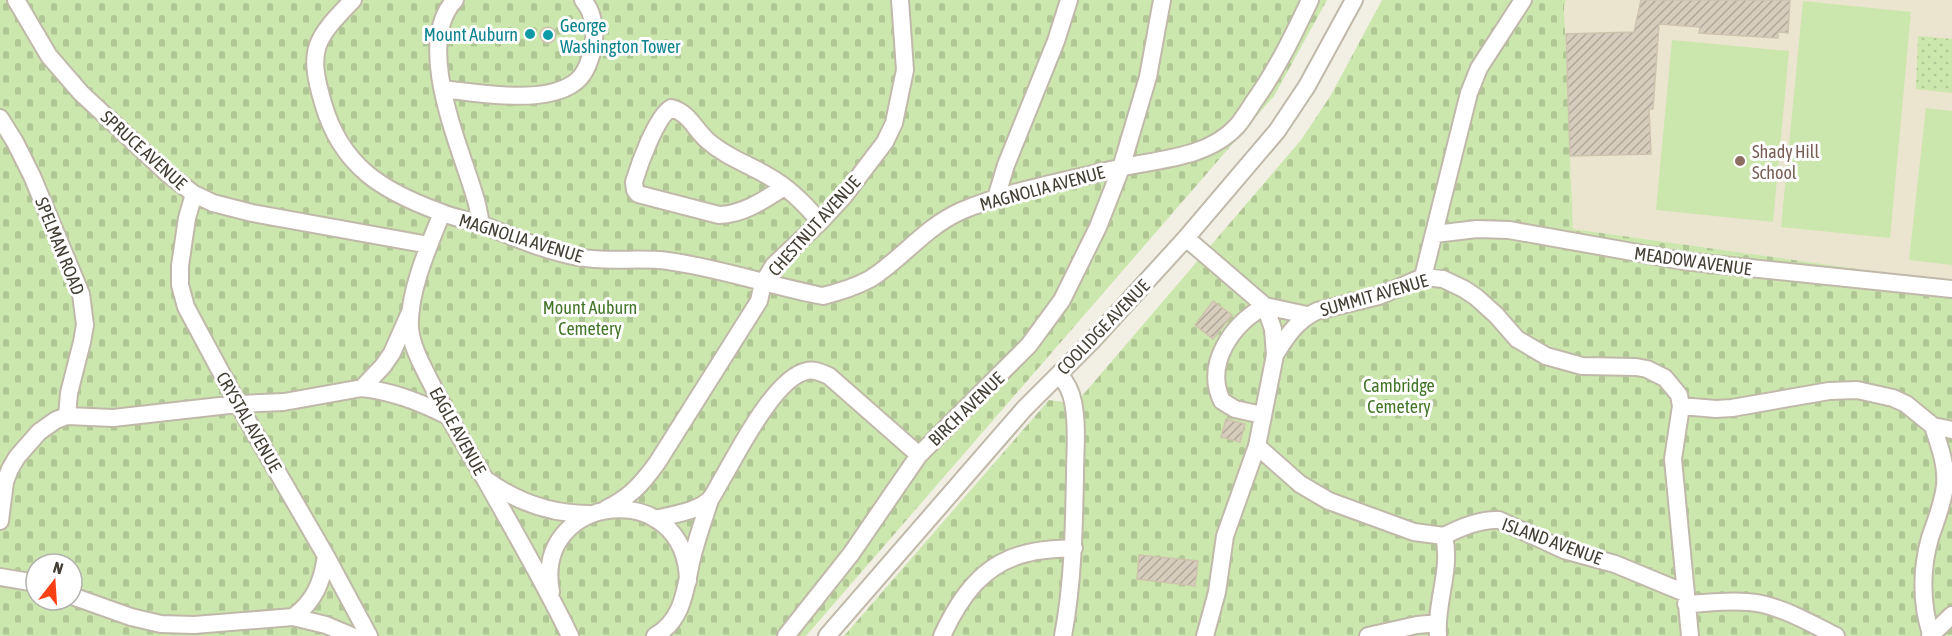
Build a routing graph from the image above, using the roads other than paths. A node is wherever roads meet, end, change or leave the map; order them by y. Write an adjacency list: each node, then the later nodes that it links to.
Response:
1 (16, 0): 15 (street, SPRUCE AVENUE)
2 (353, 0): 17 (street, MAGNOLIA AVENUE)
3 (455, 0): 11 (street)
4 (583, 0): 11 (street)
5 (900, 0): 18 (street, CHESTNUT AVENUE)
6 (1069, 0): 16 (street)
7 (1162, 0): 13 (street, BIRCH AVENUE)
8 (1310, 0): 13 (street, MAGNOLIA AVENUE)
9 (1354, 0): 21 (street, COOLIDGE AVENUE)
10 (1523, 0): 20 (street)
11 (443, 89): 19 (street)
12 (0, 118): 36 (street, SPELMAN ROAD)
13 (1121, 168): 16 (street, MAGNOLIA AVENUE); 40 (street, BIRCH AVENUE)
14 (784, 187): 14 (street); 18 (street)
15 (195, 194): 22 (street, SPRUCE AVENUE); 32 (street, CRYSTAL AVENUE)
16 (996, 198): 24 (street, MAGNOLIA AVENUE)
17 (442, 213): 19 (street, MAGNOLIA AVENUE); 22 (street, EAGLE AVENUE)
18 (820, 222): 24 (street, CHESTNUT AVENUE)
19 (481, 224): 24 (street, MAGNOLIA AVENUE)
20 (1435, 234): 23 (street); 25 (street, MEADOW AVENUE)
21 (1186, 238): 26 (street); 30 (street, COOLIDGE AVENUE)
22 (429, 245): 27 (street, EAGLE AVENUE)
23 (1423, 277): 28 (street, SUMMIT AVENUE); 33 (street, SUMMIT AVENUE)
24 (763, 283): 43 (street, CHESTNUT AVENUE)
25 (1952, 289)
26 (1265, 306): 28 (street); 29 (street); 35 (street)
27 (411, 310): 31 (street); 34 (street, EAGLE AVENUE)
28 (1308, 315): 29 (street)
29 (1275, 355): 35 (street)
30 (1059, 374): 48 (street); 68 (street, COOLIDGE AVENUE)
31 (362, 388): 32 (street); 34 (street)
32 (238, 404): 36 (street); 49 (street, CRYSTAL AVENUE)
33 (1681, 406): 37 (street); 53 (street)
34 (446, 415): 41 (street, EAGLE AVENUE)
35 (1262, 415): 39 (street)
36 (67, 416): 46 (street)
37 (1933, 426): 38 (street); 61 (street)
38 (1952, 430)
39 (1257, 446): 47 (street); 59 (street)
40 (919, 455): 42 (street); 67 (street, BIRCH AVENUE)
41 (485, 479): 44 (street); 55 (street, EAGLE AVENUE)
42 (710, 500): 45 (street); 52 (street)
43 (606, 509): 44 (street); 45 (street)
44 (589, 514): 55 (street)
45 (655, 519): 52 (street)
46 (0, 521)
47 (1444, 536): 53 (street, ISLAND AVENUE); 58 (street)
48 (1074, 548): 69 (street); 70 (street)
49 (326, 556): 57 (street); 63 (street, CRYSTAL AVENUE)
50 (0, 577): 51 (street)
51 (24, 581)
52 (688, 581): 66 (street)
53 (1685, 599): 60 (street); 72 (street)
54 (84, 600): 57 (street)
55 (556, 606): 64 (street, EAGLE AVENUE); 65 (street)
56 (1952, 615): 61 (street)
57 (293, 617): 62 (street)
58 (1438, 630): 71 (street)
59 (1208, 633)
60 (1685, 633)
61 (1930, 635)
62 (352, 636)
63 (369, 636)
64 (570, 636)
65 (582, 636)
66 (655, 636)
67 (786, 636)
68 (827, 636)
69 (942, 636)
70 (1063, 636)
71 (1368, 636)
72 (1836, 636)

